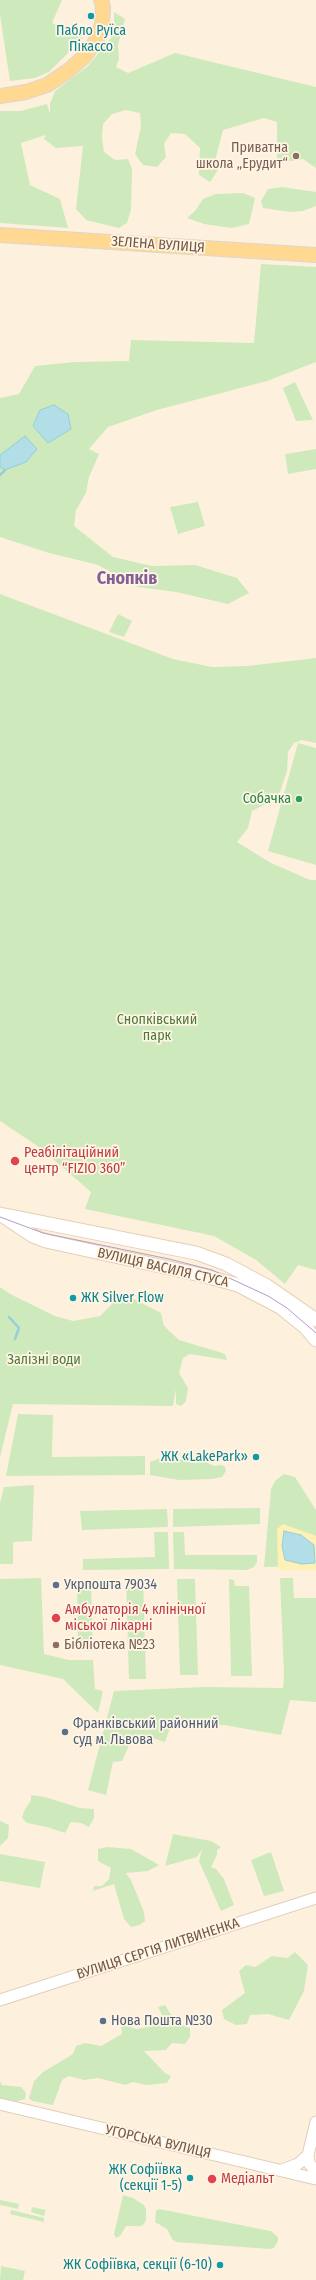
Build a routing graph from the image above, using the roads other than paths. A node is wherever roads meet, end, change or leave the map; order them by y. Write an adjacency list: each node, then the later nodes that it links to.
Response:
1 (101, 0): 2 (main road)
2 (0, 96)
3 (0, 235): 4 (main road, ЗЕЛЕНА ВУЛИЦЯ)
4 (316, 255)
5 (0, 1214): 6 (main road, ВУЛИЦЯ ВАСИЛЯ СТУСА); 7 (main road, ВУЛИЦЯ ВАСИЛЯ СТУСА)
6 (316, 1320)
7 (316, 1340)
8 (316, 1898): 9 (street, ВУЛИЦЯ СЕРГІЯ ЛИТВИНЕНКА)
9 (0, 2000)
10 (0, 2104): 13 (street, УГОРСЬКА ВУЛИЦЯ)
11 (316, 2122): 12 (street)
12 (308, 2155): 13 (street); 14 (street)
13 (281, 2170): 15 (street, УГОРСЬКА ВУЛИЦЯ)
14 (316, 2172)
15 (316, 2179)

